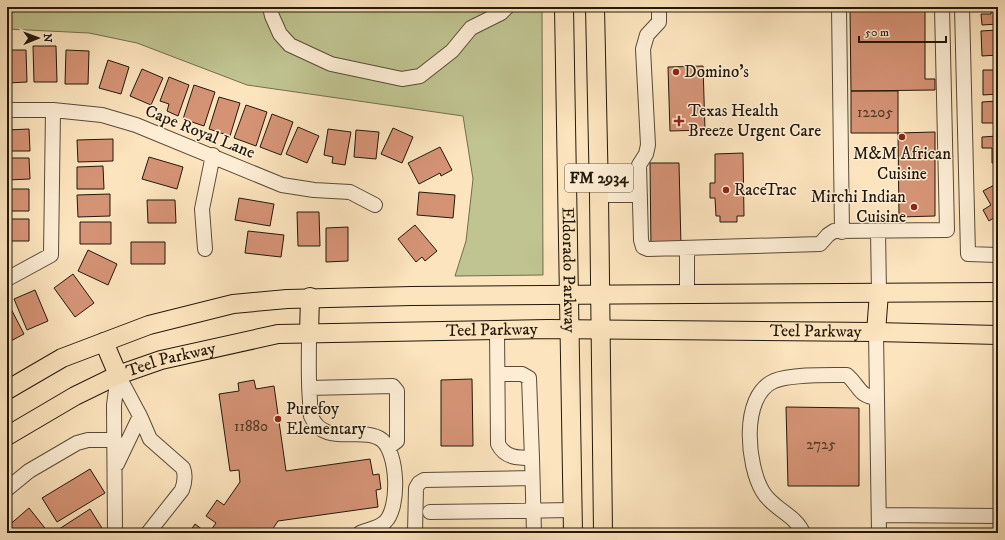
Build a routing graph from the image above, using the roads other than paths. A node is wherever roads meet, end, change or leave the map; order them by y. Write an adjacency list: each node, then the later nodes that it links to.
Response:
1 (270, 7): 2 (street)
2 (506, 7)
3 (564, 7): 23 (main road, Eldorado Parkway / FM 2934)
4 (595, 7): 12 (main road, Eldorado Parkway / FM 2934)
5 (659, 7): 13 (street)
6 (839, 7): 16 (street)
7 (942, 7): 15 (street)
8 (962, 7): 19 (street)
9 (7, 110): 10 (street, Cape Royal Lane)
10 (53, 110): 11 (street, Cape Royal Lane); 20 (street)
11 (213, 155): 14 (street, Cape Royal Lane); 18 (street)
12 (600, 195): 13 (street); 24 (main road, Eldorado Parkway / FM 2934)
13 (640, 195): 17 (street)
14 (375, 205)
15 (878, 231): 16 (street); 22 (street)
16 (842, 232): 17 (street)
17 (687, 248): 25 (street)
18 (205, 249)
19 (998, 255)
20 (7, 279)
21 (998, 292): 22 (main road, Teel Parkway)
22 (878, 293): 25 (main road, Teel Parkway); 30 (main road)
23 (568, 295): 24 (main road, Teel Parkway); 26 (main road, Teel Parkway); 27 (main road, Eldorado Parkway / FM 2934)
24 (600, 295): 25 (main road, Teel Parkway); 29 (main road, Eldorado Parkway / FM 2934)
25 (687, 295)
26 (310, 297): 31 (main road); 33 (main road, Teel Parkway)
27 (569, 329): 28 (main road, Teel Parkway); 29 (main road, Teel Parkway); 48 (main road, Eldorado Parkway / FM 2934)
28 (497, 330): 31 (main road, Teel Parkway); 34 (street)
29 (601, 330): 30 (main road, Teel Parkway); 58 (main road, Eldorado Parkway / FM 2934)
30 (876, 332): 32 (main road, Teel Parkway); 38 (street)
31 (309, 334): 35 (main road, Teel Parkway); 36 (street)
32 (998, 335)
33 (104, 342): 35 (main road); 37 (main road, Teel Parkway)
34 (498, 374): 43 (street); 43 (street)
35 (118, 375): 39 (street); 40 (main road, Teel Parkway); 41 (street)
36 (309, 388): 42 (street); 42 (street)
37 (7, 390)
38 (877, 398): 50 (street); 59 (street)
39 (140, 416): 44 (street); 53 (street)
40 (7, 436)
41 (115, 440): 44 (street); 46 (street)
42 (389, 447): 54 (street)
43 (532, 458): 45 (street)
44 (115, 468): 52 (street)
45 (532, 478): 47 (street); 55 (street)
46 (7, 489)
47 (533, 510): 48 (street); 49 (street); 56 (street)
48 (573, 510): 57 (main road, Eldorado Parkway / FM 2934)
49 (430, 512)
50 (879, 515): 51 (street); 60 (street)
51 (998, 516)
52 (115, 533)
53 (148, 533)
54 (360, 533)
55 (415, 533)
56 (534, 533)
57 (573, 533)
58 (603, 533)
59 (803, 533)
60 (879, 533)

